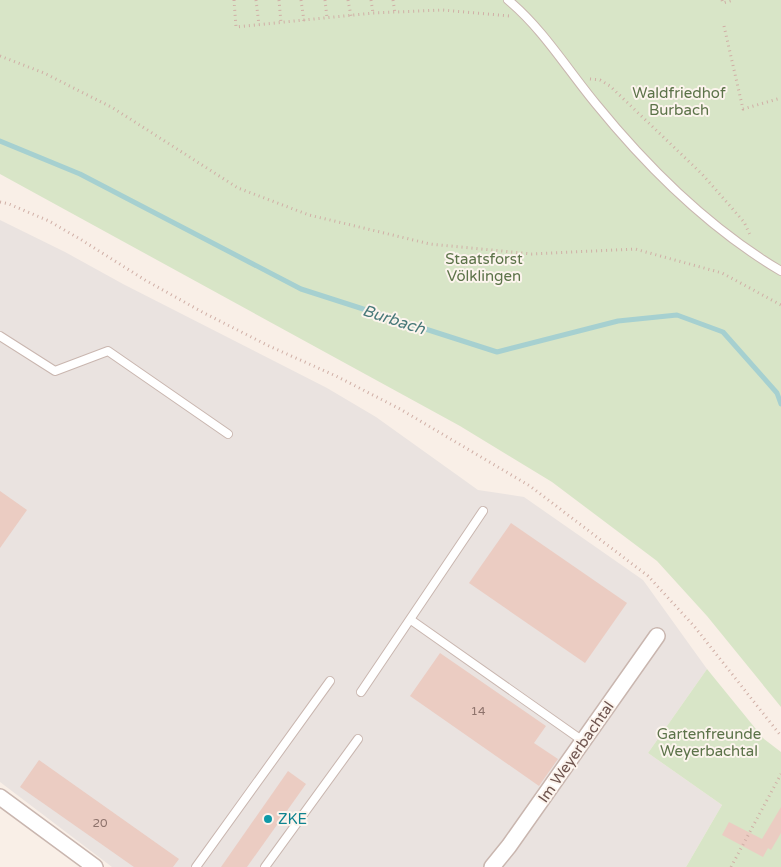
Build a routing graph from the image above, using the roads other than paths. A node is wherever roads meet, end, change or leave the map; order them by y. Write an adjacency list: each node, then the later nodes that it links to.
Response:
1 (508, 0): 2 (lane)
2 (781, 271)
3 (0, 336): 4 (lane)
4 (228, 434)
5 (482, 511): 6 (lane)
6 (411, 620): 9 (lane); 11 (lane)
7 (657, 636): 11 (street, Im Weyerbachtal)
8 (330, 681): 14 (lane)
9 (362, 692)
10 (358, 739): 15 (lane)
11 (583, 741): 16 (street, Im Weyerbachtal)
12 (0, 797): 13 (street)
13 (95, 867)
14 (196, 867)
15 (265, 867)
16 (492, 867)

